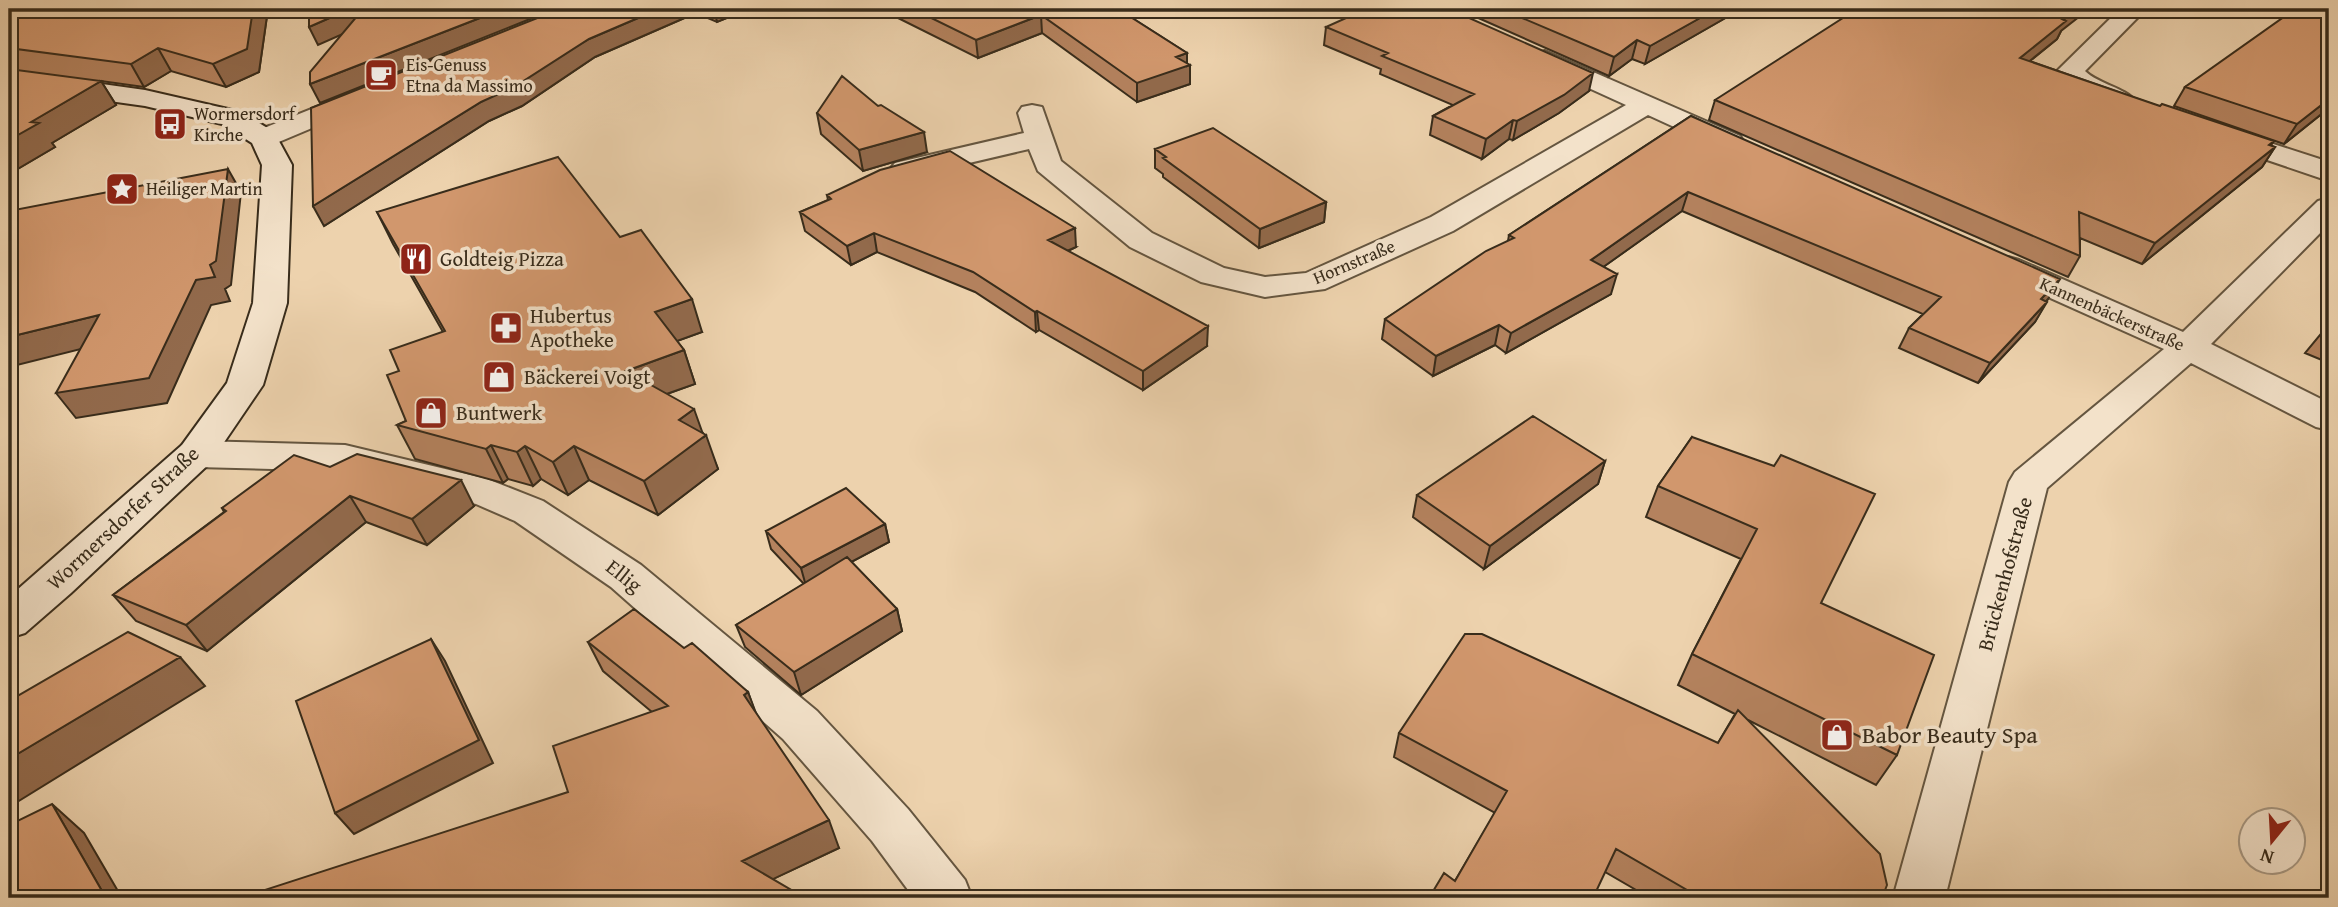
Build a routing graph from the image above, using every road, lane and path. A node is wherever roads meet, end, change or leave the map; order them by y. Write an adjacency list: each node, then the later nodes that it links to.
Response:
1 (2134, 9): 6 (street)
2 (1520, 48): 5 (street)
3 (9, 79): 8 (street)
4 (376, 91): 8 (street)
5 (1646, 105): 9 (street); 11 (street, Hornstraße)
6 (2148, 110)
7 (2199, 128): 10 (street)
8 (264, 138): 16 (street, Wormersdorfer Straße)
9 (1759, 156)
10 (2329, 172)
11 (877, 178)
12 (2329, 207): 14 (street, Brückenhofstraße)
13 (1986, 257): 14 (street, Kannenbäckerstraße)
14 (2188, 347): 15 (street, Kannenbäckerstraße); 19 (street, Brückenhofstraße)
15 (2329, 418)
16 (196, 454): 17 (street, Wormersdorfer Straße); 18 (street, Ellig)
17 (9, 621)
18 (946, 898)
19 (1919, 898)

